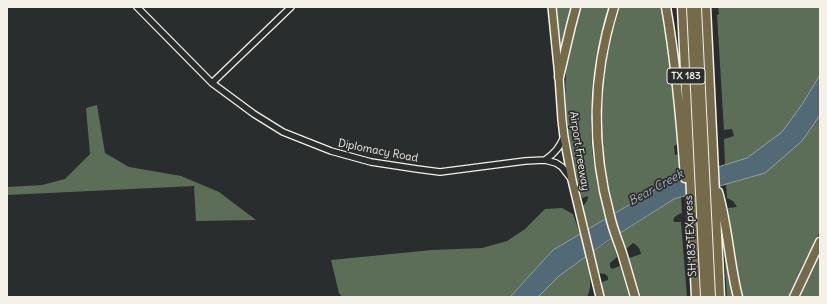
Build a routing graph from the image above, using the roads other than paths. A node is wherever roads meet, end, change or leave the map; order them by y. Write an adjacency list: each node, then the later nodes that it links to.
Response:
1 (137, 7): 12 (street, Diplomacy Road)
2 (291, 7): 12 (street)
3 (552, 7): 11 (main road, Airport Freeway)
4 (576, 7): 11 (highway)
5 (614, 7): 22 (highway)
6 (666, 7): 15 (highway)
7 (682, 7): 15 (highway, TX 183)
8 (691, 7): 14 (highway, SH 183 TEXpress)
9 (697, 7): 14 (highway, SH 183 TEXpress)
10 (706, 7): 18 (highway, TX 183)
11 (559, 77): 13 (main road, Airport Freeway)
12 (212, 82): 16 (street, Diplomacy Road)
13 (564, 138): 16 (street); 17 (main road, Airport Freeway)
14 (700, 142): 19 (highway, SH 183 TEXpress)
15 (686, 147): 23 (highway)
16 (545, 160): 17 (street, Diplomacy Road)
17 (572, 180): 21 (main road, Airport Freeway)
18 (719, 205): 26 (highway, TX 183); 27 (highway)
19 (704, 210): 24 (highway, SH 183 TEXpress); 25 (highway, SH 183 TEXpress)
20 (820, 242): 28 (highway)
21 (600, 297)
22 (635, 297)
23 (696, 297)
24 (705, 297)
25 (711, 297)
26 (720, 297)
27 (738, 297)
28 (794, 297)

